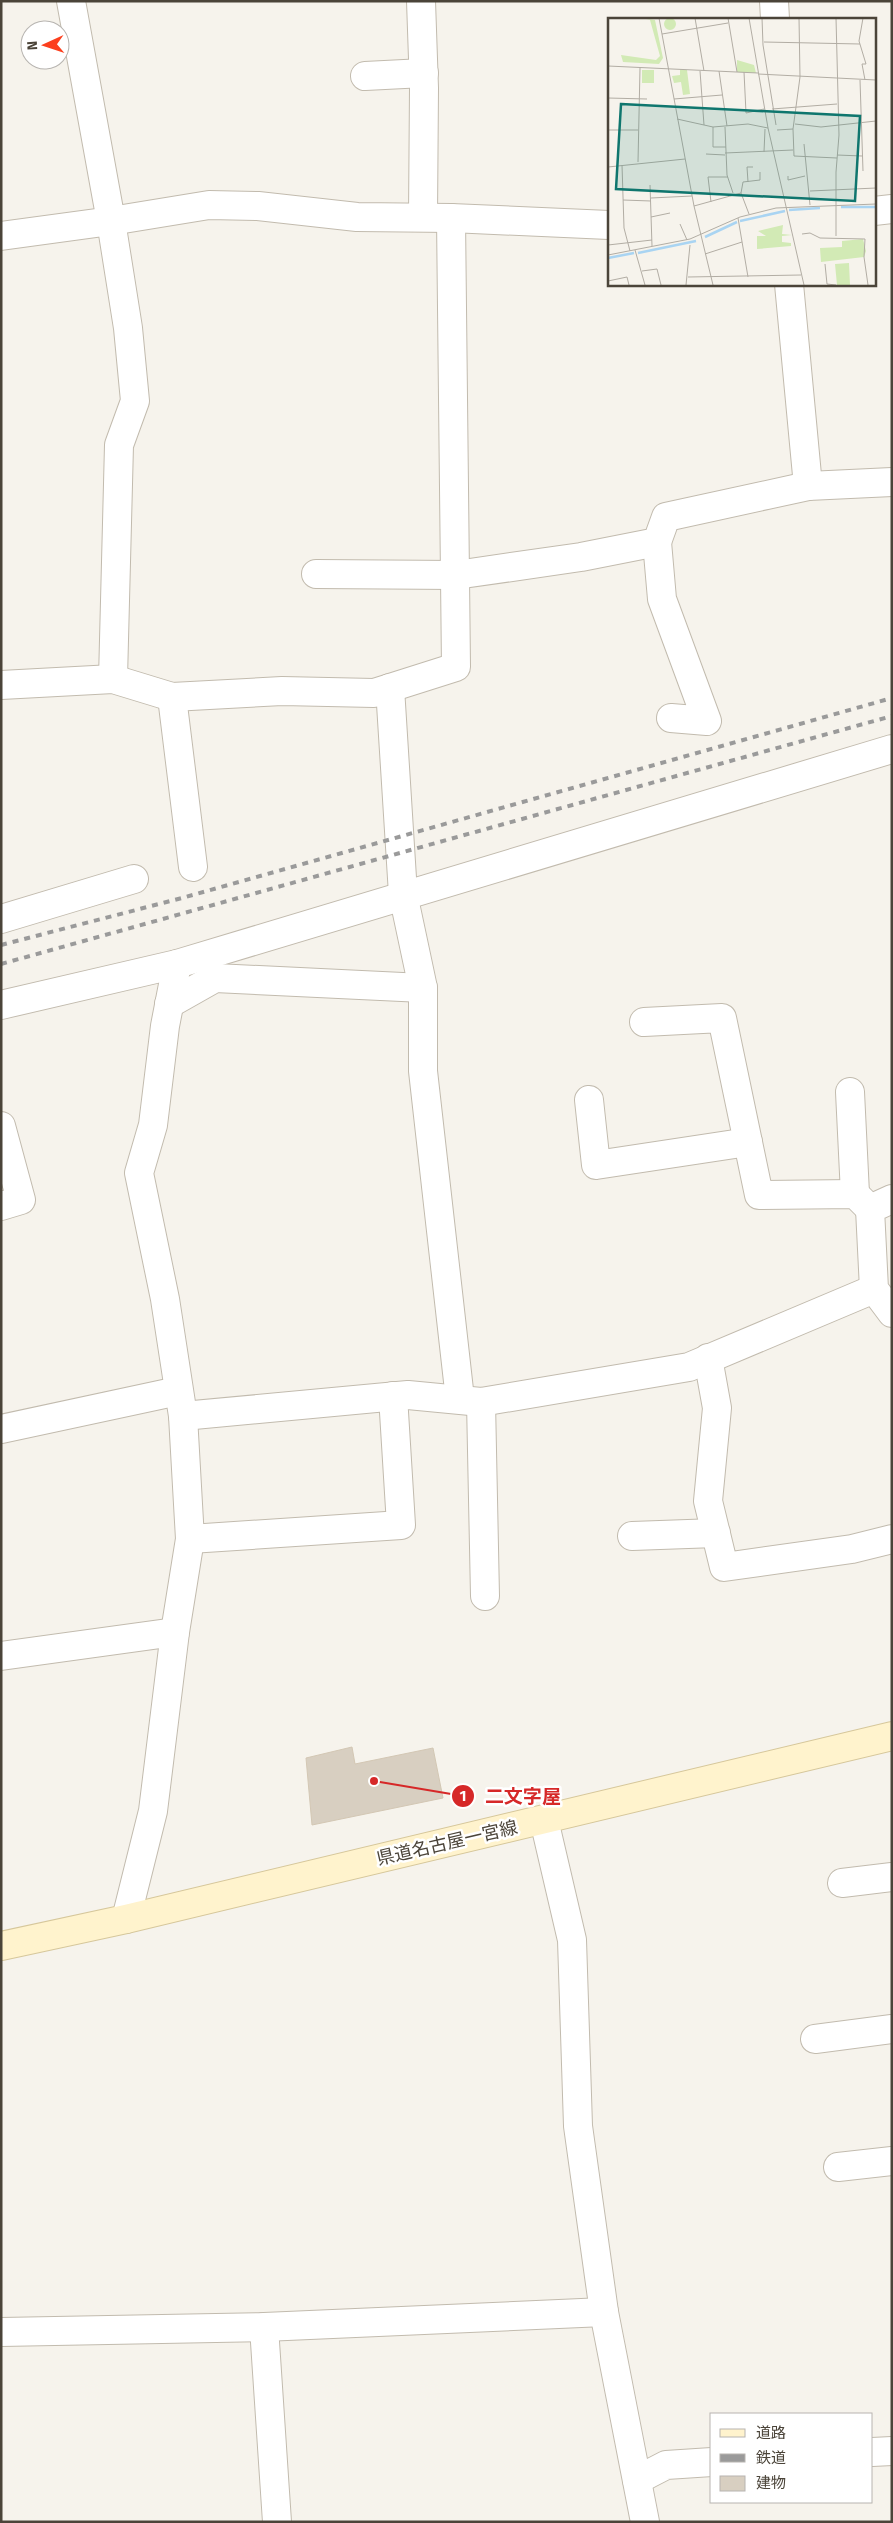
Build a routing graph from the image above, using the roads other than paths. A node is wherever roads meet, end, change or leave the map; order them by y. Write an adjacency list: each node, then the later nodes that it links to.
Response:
1 (71, 1): 11 (street)
2 (421, 1): 5 (street)
3 (774, 1): 4 (street)
4 (775, 18)
5 (424, 73): 6 (street); 9 (street)
6 (365, 76)
7 (892, 209): 8 (street)
8 (876, 211)
9 (423, 217): 10 (street); 11 (street)
10 (451, 218): 12 (street); 19 (street)
11 (111, 222): 13 (street); 20 (street)
12 (608, 225)
13 (1, 236)
14 (789, 285): 16 (street)
15 (892, 482): 16 (street)
16 (808, 486): 17 (street)
17 (657, 542): 19 (street); 24 (street)
18 (316, 574): 19 (street)
19 (456, 575): 22 (street)
20 (113, 679): 21 (street); 23 (street)
21 (1, 685)
22 (390, 688): 23 (street); 28 (street)
23 (172, 697): 26 (street)
24 (671, 718)
25 (892, 749): 28 (street)
26 (193, 867)
27 (134, 879): 29 (street)
28 (403, 894): 30 (street); 31 (street)
29 (1, 919)
30 (177, 964): 32 (street); 33 (street)
31 (423, 988): 32 (street); 45 (street)
32 (169, 1004): 46 (street)
33 (1, 1005)
34 (644, 1022): 38 (street)
35 (850, 1092): 39 (street)
36 (589, 1100): 38 (street)
37 (1, 1126): 40 (street)
38 (748, 1142): 39 (street)
39 (872, 1201): 41 (street)
40 (1, 1206)
41 (874, 1289): 42 (street); 43 (street)
42 (892, 1313)
43 (708, 1358): 45 (street); 48 (street)
44 (393, 1396): 45 (street); 46 (street); 50 (street)
45 (471, 1400): 52 (street)
46 (180, 1403): 47 (street); 50 (street)
47 (1, 1429)
48 (716, 1532): 49 (street); 51 (street)
49 (632, 1536)
50 (190, 1539): 53 (street)
51 (892, 1540)
52 (485, 1596)
53 (175, 1632): 54 (street); 59 (street)
54 (1, 1656)
55 (892, 1736): 56 (main road, 県道名古屋一宮線)
56 (544, 1820): 59 (main road, 県道名古屋一宮線); 65 (street)
57 (892, 1877): 58 (street)
58 (842, 1883)
59 (126, 1919): 60 (main road, 県道名古屋一宮線)
60 (1, 1946)
61 (892, 2029): 62 (street)
62 (815, 2039)
63 (892, 2161): 64 (street)
64 (838, 2167)
65 (604, 2312): 66 (street); 71 (street)
66 (264, 2327): 67 (street); 72 (street)
67 (1, 2332)
68 (892, 2451): 69 (street)
69 (873, 2452)
70 (710, 2462): 71 (street)
71 (637, 2480): 73 (street)
72 (276, 2522)
73 (645, 2522)

